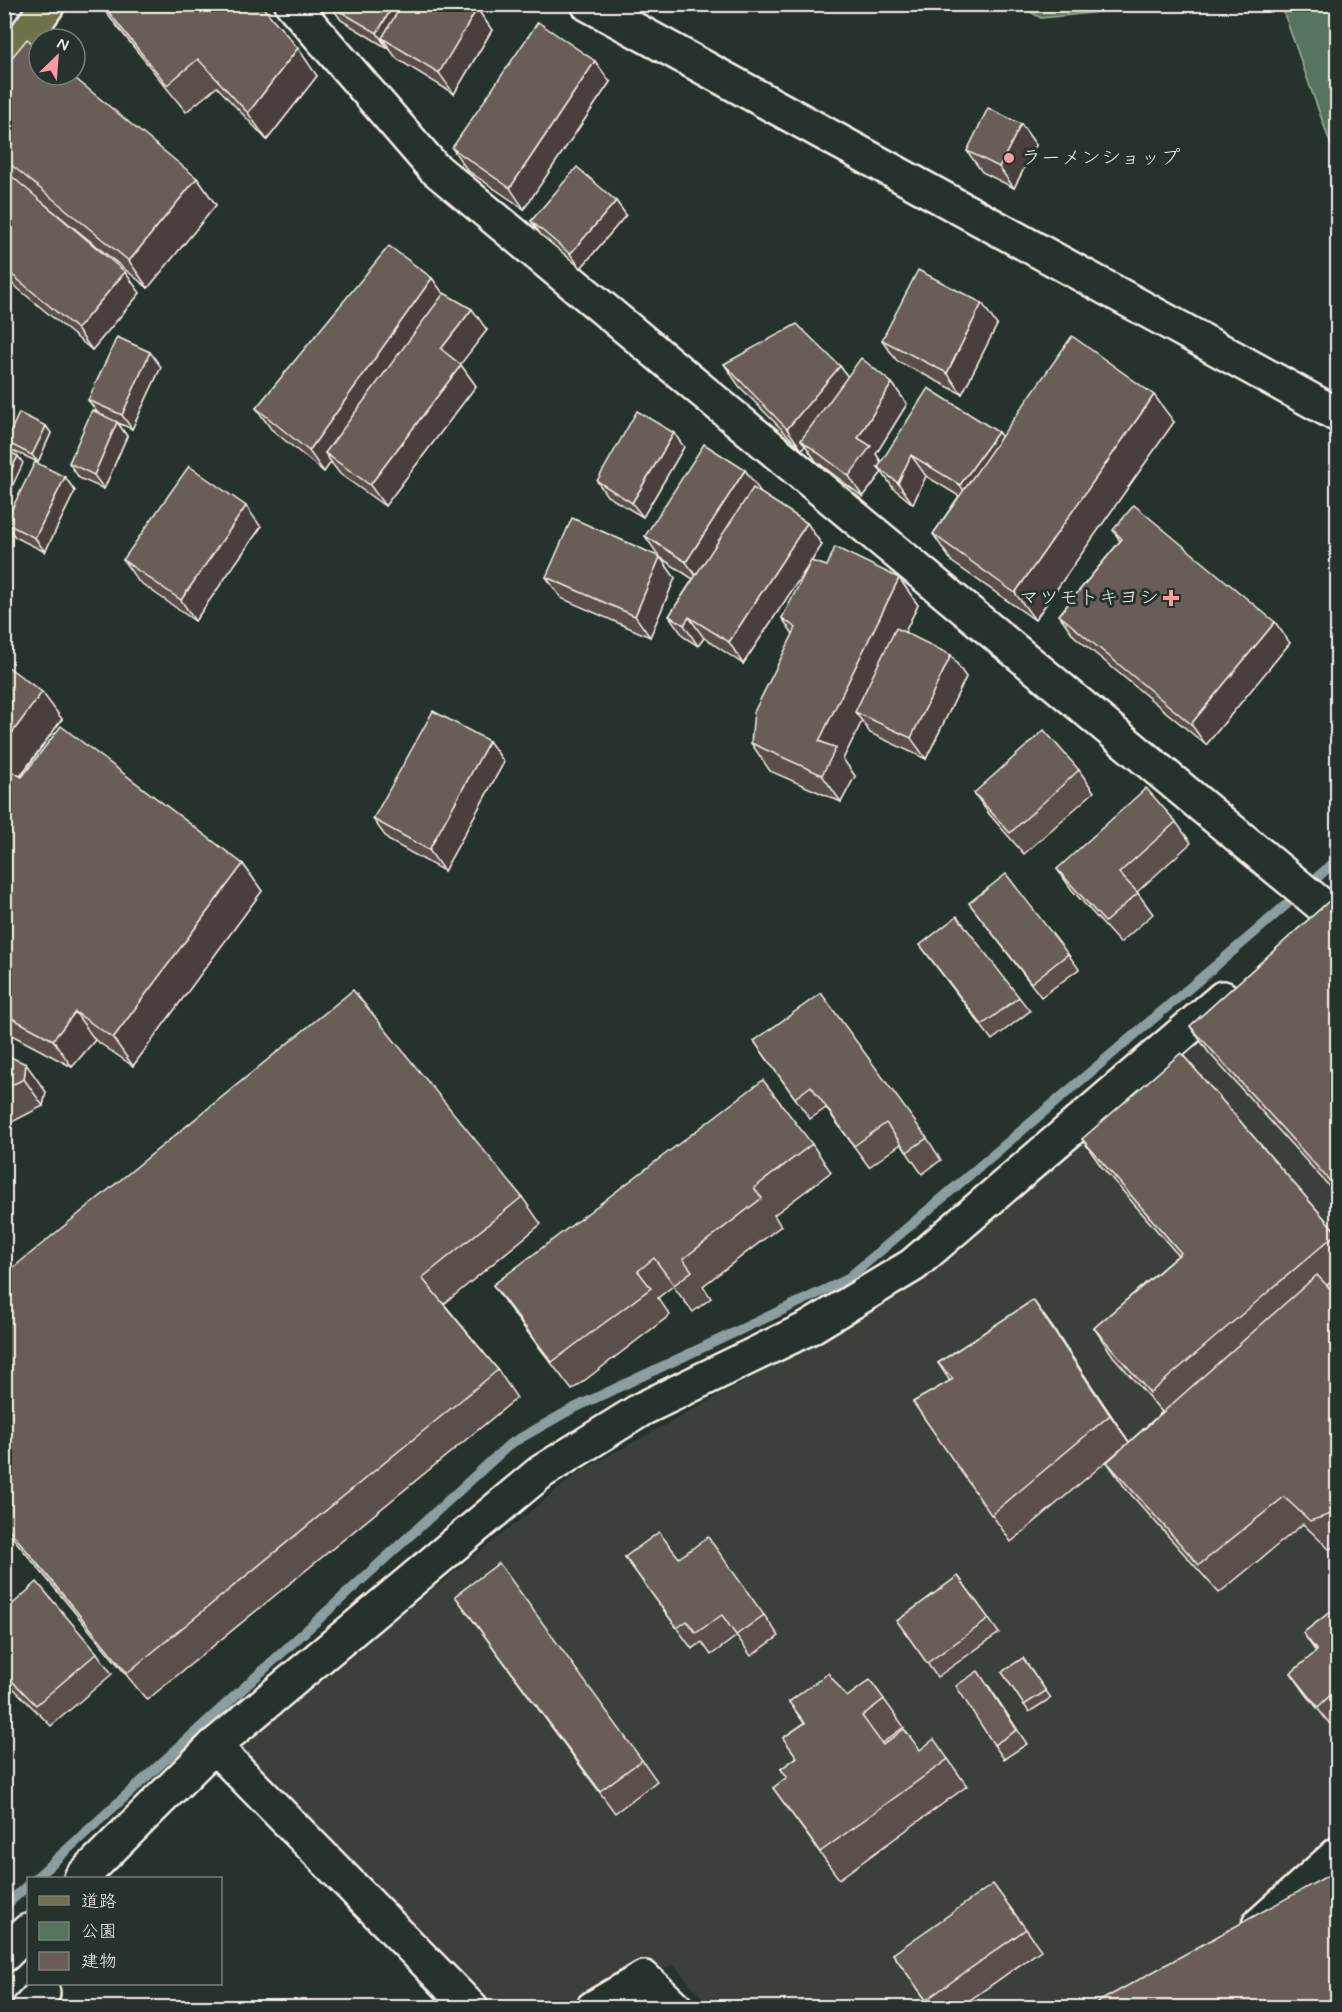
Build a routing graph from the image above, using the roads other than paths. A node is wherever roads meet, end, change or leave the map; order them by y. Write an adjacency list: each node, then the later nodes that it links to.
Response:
1 (48, 4): 4 (main road)
2 (292, 4): 6 (street)
3 (588, 4): 5 (street)
4 (4, 67)
5 (1338, 415)
6 (1332, 904): 7 (street)
7 (1299, 932)
8 (1245, 978): 9 (street)
9 (214, 1746): 11 (street); 15 (street)
10 (1338, 1854): 13 (street)
11 (82, 1877)
12 (27, 1932): 14 (street)
13 (1241, 1941)
14 (4, 1955)
15 (471, 2007)
16 (593, 2007): 17 (street)
17 (676, 2007)

